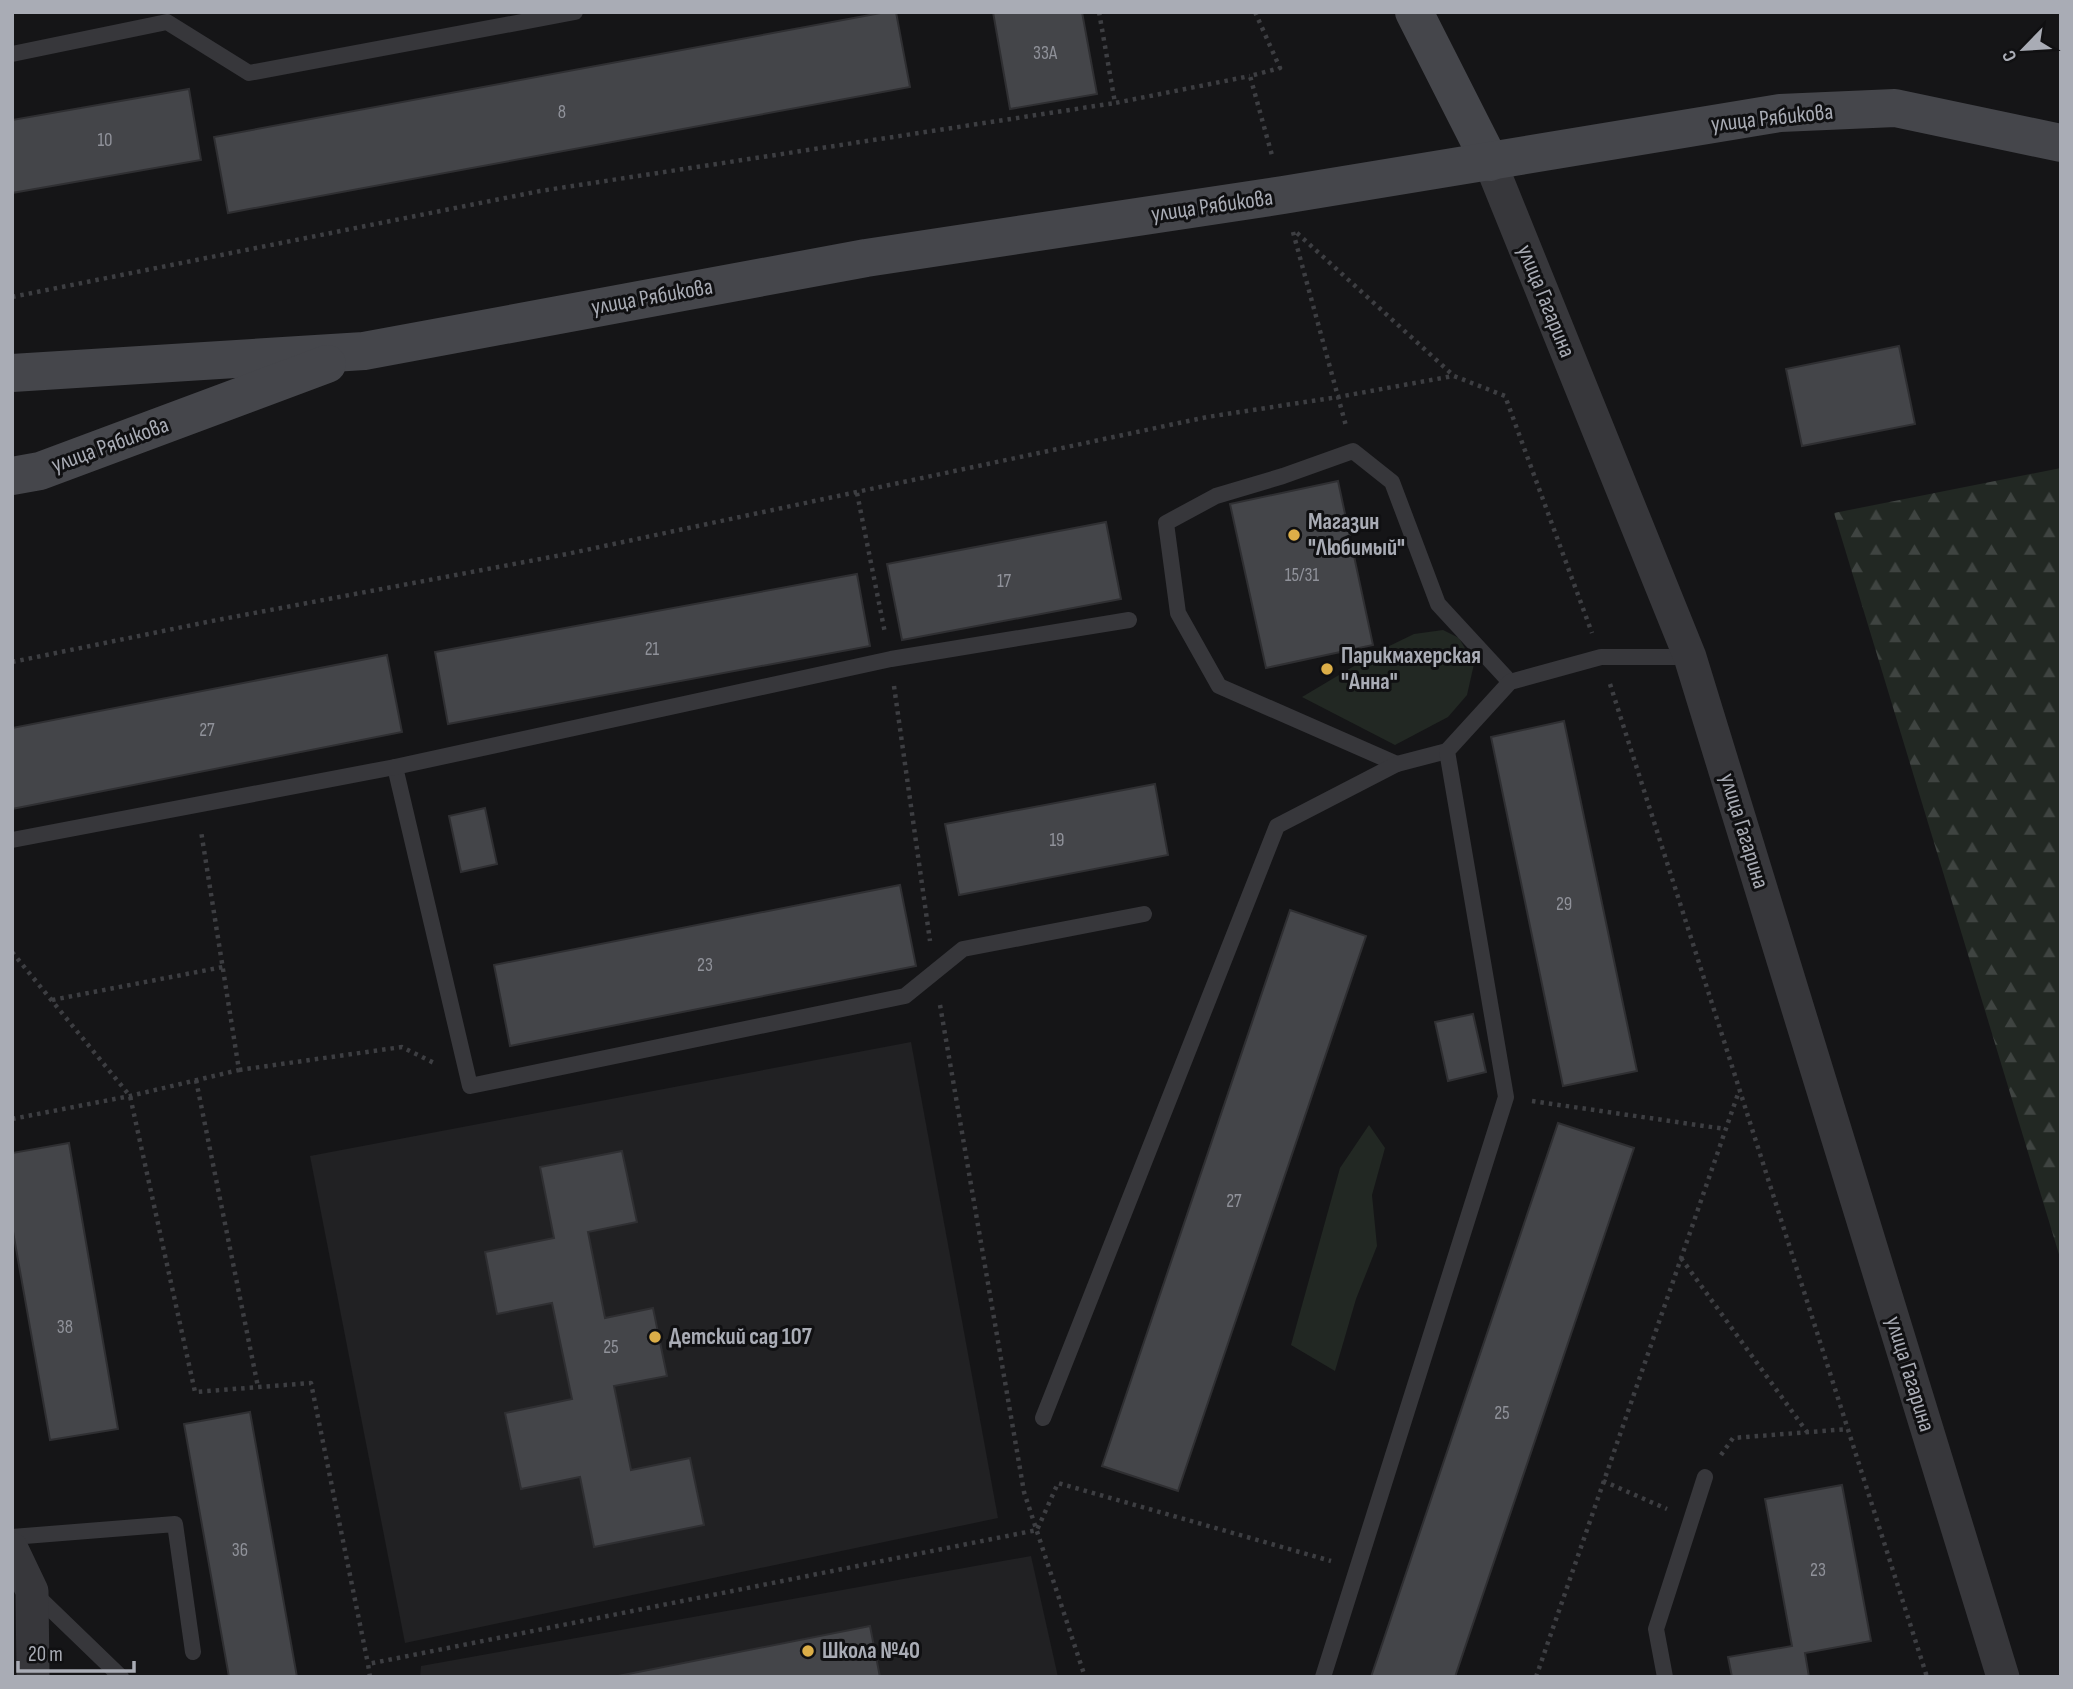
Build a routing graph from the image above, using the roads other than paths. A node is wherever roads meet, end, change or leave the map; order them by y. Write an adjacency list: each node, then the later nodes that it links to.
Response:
1 (575, 12): 3 (lane)
2 (1415, 12): 5 (street, улица Гагарина)
3 (12, 54)
4 (2061, 143): 5 (street, улица Рябикова)
5 (1490, 162): 6 (street, улица Рябикова); 10 (street, улица Гагарина)
6 (364, 351): 7 (street, улица Рябикова); 8 (street, улица Рябикова)
7 (12, 373)
8 (12, 476)
9 (1129, 620): 14 (lane)
10 (1690, 657): 11 (lane); 27 (street, улица Гагарина)
11 (1510, 682): 12 (lane); 13 (lane)
12 (1447, 751): 13 (lane); 25 (lane)
13 (1397, 764): 17 (lane)
14 (395, 767): 15 (lane); 16 (lane)
15 (12, 840)
16 (1144, 914)
17 (1043, 1418)
18 (1705, 1478): 26 (lane)
19 (12, 1537): 22 (lane)
20 (12, 1549): 21 (street)
21 (32, 1591): 23 (street); 24 (lane)
22 (193, 1652)
23 (33, 1677)
24 (121, 1677)
25 (1323, 1677)
26 (1665, 1677)
27 (2003, 1677)

